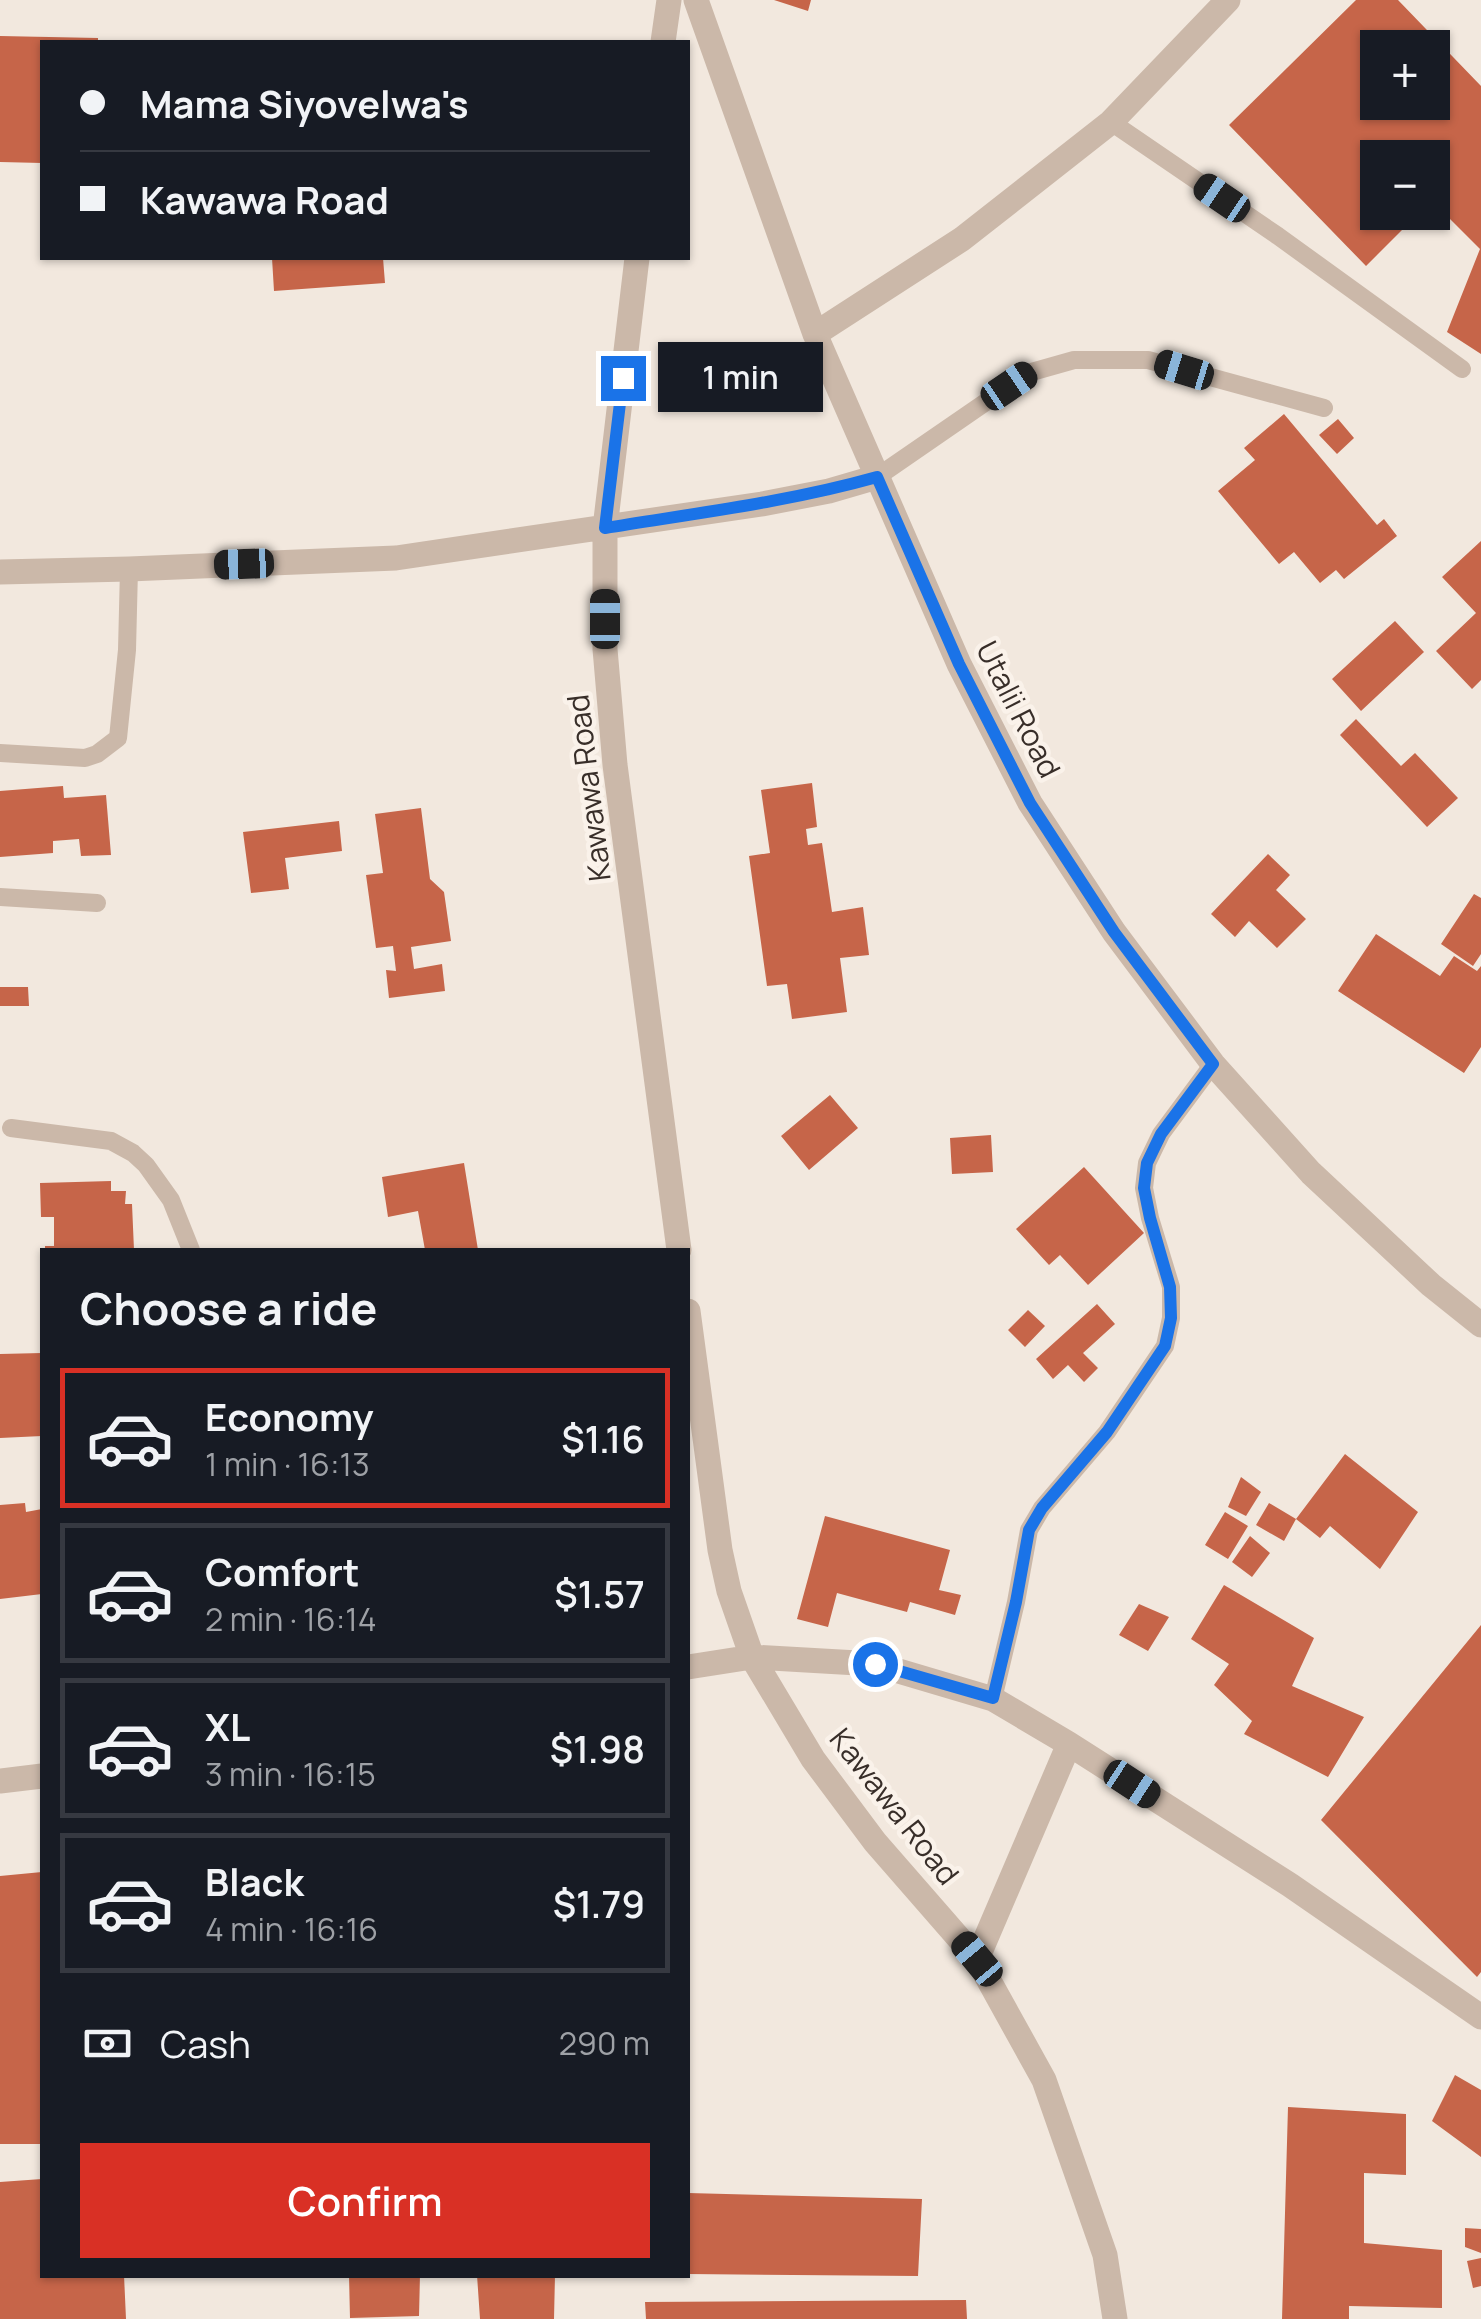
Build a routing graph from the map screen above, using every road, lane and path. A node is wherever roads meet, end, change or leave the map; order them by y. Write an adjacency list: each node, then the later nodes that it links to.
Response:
1 (669, 0): 4 (street)
2 (696, 0): 7 (street, Utalii Road)
3 (1228, 0): 5 (street)
4 (664, 40)
5 (1111, 122): 7 (street); 8 (lane)
6 (637, 260): 11 (street, Kawawa Road)
7 (814, 334): 10 (street, Utalii Road)
8 (1462, 369)
9 (1324, 408): 10 (lane)
10 (877, 477): 11 (street); 17 (street, Utalii Road)
11 (605, 528): 12 (street); 20 (street, Kawawa Road)
12 (130, 569): 13 (street); 14 (lane)
13 (0, 572)
14 (0, 753)
15 (0, 896): 16 (lane)
16 (97, 903)
17 (1213, 1064): 21 (street, Utalii Road); 25 (lane)
18 (12, 1128): 19 (lane)
19 (190, 1248)
20 (679, 1248)
21 (1481, 1325)
22 (690, 1326): 23 (street, Kawawa Road)
23 (752, 1657): 24 (street); 25 (street); 29 (street, Kawawa Road)
24 (690, 1667)
25 (993, 1698): 26 (street)
26 (1069, 1744): 29 (street); 30 (street)
27 (40, 1776): 28 (street)
28 (0, 1782)
29 (977, 1959): 31 (street, Kawawa Road)
30 (1481, 2017)
31 (1115, 2319)

